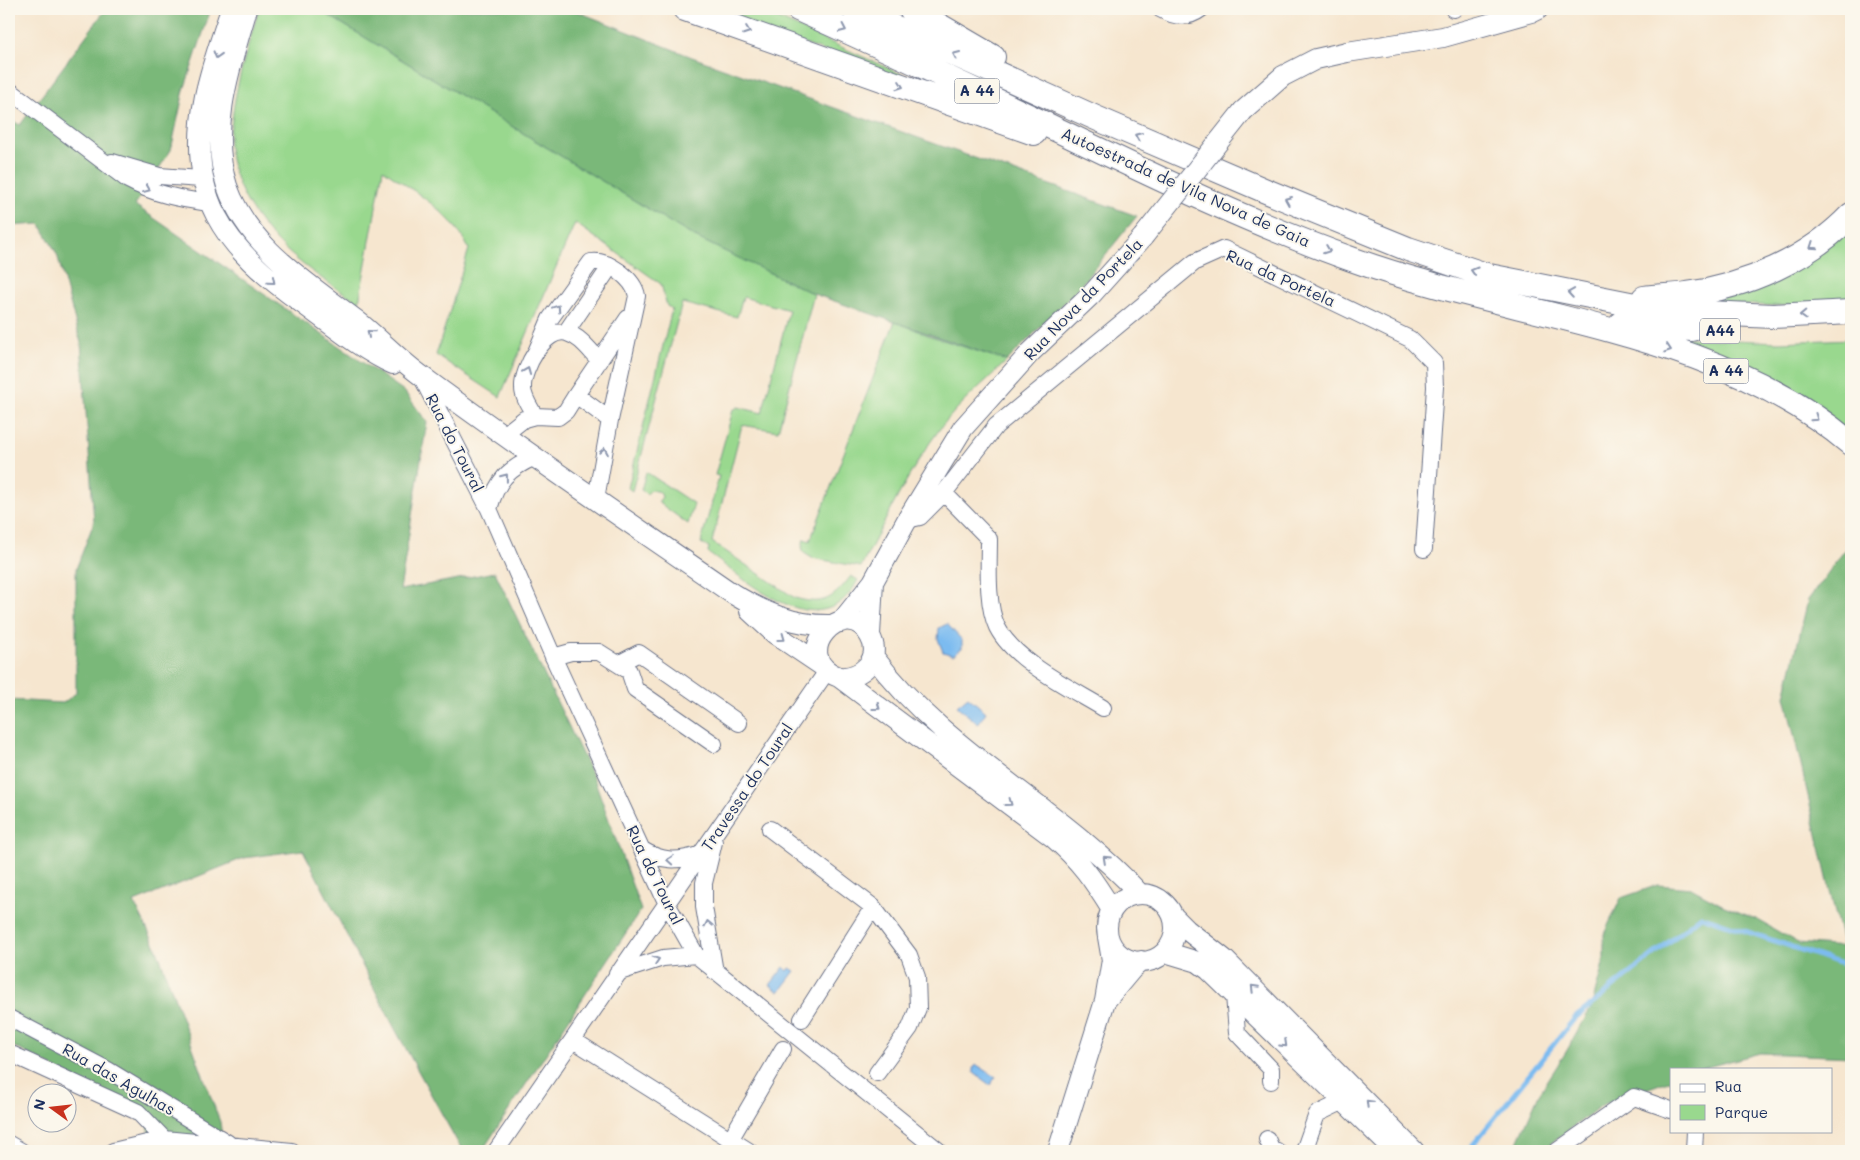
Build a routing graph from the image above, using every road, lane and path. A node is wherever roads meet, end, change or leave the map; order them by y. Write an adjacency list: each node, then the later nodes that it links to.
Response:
1 (231, 9): 14 (main road, one-way to 14)
2 (247, 9): 14 (main road)
3 (685, 9): 13 (highway, one-way to 13)
4 (798, 9): 13 (highway, Autoestrada de Vila Nova de Gaia / A 44, one-way to 13)
5 (854, 9): 11 (highway, Autoestrada de Vila Nova de Gaia / A 44, one-way to 5)
6 (911, 9): 11 (highway)
7 (1160, 9): 8 (street)
8 (1201, 9)
9 (1538, 9): 35 (main road, Rua Nova da Portela, bridge)
10 (9, 90): 12 (street)
11 (1096, 118): 17 (highway, Autoestrada de Vila Nova de Gaia / A 44, one-way to 11)
12 (92, 152): 14 (street); 14 (street, one-way to 14)
13 (1154, 176): 20 (highway, Autoestrada de Vila Nova de Gaia / A 44, one-way to 20)
14 (211, 190): 25 (main road, one-way to 14); 25 (main road, one-way to 25)
15 (1851, 216): 17 (highway, A 44, one-way to 17)
16 (610, 267): 18 (street); 22 (street); 23 (street, one-way to 16)
17 (1620, 300): 19 (highway, A 44, one-way to 17)
18 (634, 310): 24 (street); 28 (street)
19 (1851, 312)
20 (1589, 323): 21 (highway, A44); 30 (highway, A 44, one-way to 30)
21 (1851, 328)
22 (566, 332): 23 (street); 24 (street)
23 (536, 352): 27 (street, one-way to 23)
24 (600, 361): 26 (street)
25 (420, 376): 29 (main road); 34 (street, Rua do Toural)
26 (576, 395): 27 (street); 28 (street)
27 (535, 416): 29 (street)
28 (610, 420): 33 (street, one-way to 28)
29 (504, 435): 31 (main road)
30 (1851, 444)
31 (534, 457): 33 (main road); 34 (street, Rua do Toural, one-way to 31)
32 (944, 493): 35 (street, Rua da Portela); 36 (street, Rua da Portela); 45 (street)
33 (596, 499): 38 (main road)
34 (488, 509): 42 (street, Rua do Toural)
35 (907, 520): 37 (main road, Rua Nova da Portela)
36 (1424, 549)
37 (873, 582): 39 (main road, Rua Nova da Portela); 40 (main road, Rua Nova da Portela)
38 (733, 594): 39 (main road); 44 (main road, one-way to 44)
39 (836, 623): 40 (main road); 44 (main road)
40 (870, 634): 41 (main road)
41 (873, 656): 44 (main road); 52 (main road, one-way to 41)
42 (553, 657): 43 (street); 50 (street, Rua do Toural)
43 (618, 664): 46 (street); 47 (street)
44 (829, 671): 49 (street, Travessa do Toural); 55 (main road, one-way to 55)
45 (1103, 708)
46 (739, 722)
47 (714, 744)
48 (770, 829): 54 (street)
49 (717, 832): 51 (street, Travessa do Toural); 61 (street, one-way to 49)
50 (641, 849): 51 (street, one-way to 50); 53 (street, Rua do Toural)
51 (701, 854): 53 (street, Travessa do Toural)
52 (1140, 894): 55 (main road); 56 (main road)
53 (666, 902): 59 (street, Rua do Toural); 62 (street, Travessa do Toural)
54 (873, 907): 66 (street); 70 (street)
55 (1112, 910): 57 (main road)
56 (1173, 916): 58 (main road); 88 (main road, one-way to 56)
57 (1108, 937): 60 (main road); 64 (main road)
58 (1165, 952): 60 (main road); 63 (main road)
59 (696, 955): 61 (street, Rua do Toural); 62 (street, one-way to 59)
60 (1141, 961): 64 (main road)
61 (715, 972): 84 (street, Rua do Toural)
62 (618, 973): 67 (street, Travessa do Toural)
63 (1234, 995): 71 (street); 72 (main road, one-way to 72)
64 (1105, 1001): 85 (main road)
65 (9, 1018): 78 (street, Rua das Agulhas)
66 (802, 1019)
67 (574, 1040): 76 (street); 82 (street, Travessa do Toural)
68 (783, 1050): 76 (street)
69 (9, 1053): 75 (street)
70 (877, 1073)
71 (1271, 1081)
72 (1344, 1102): 86 (street); 87 (main road)
73 (1670, 1110): 89 (street)
74 (1695, 1132): 90 (street)
75 (164, 1139): 78 (street); 80 (street)
76 (730, 1140): 83 (street)
77 (9, 1144): 79 (street)
78 (228, 1144): 81 (street)
79 (20, 1151)
80 (113, 1151)
81 (292, 1151)
82 (496, 1151)
83 (749, 1151)
84 (939, 1151)
85 (1058, 1151)
86 (1304, 1151)
87 (1393, 1151)
88 (1414, 1151)
89 (1557, 1151)
90 (1694, 1151)

